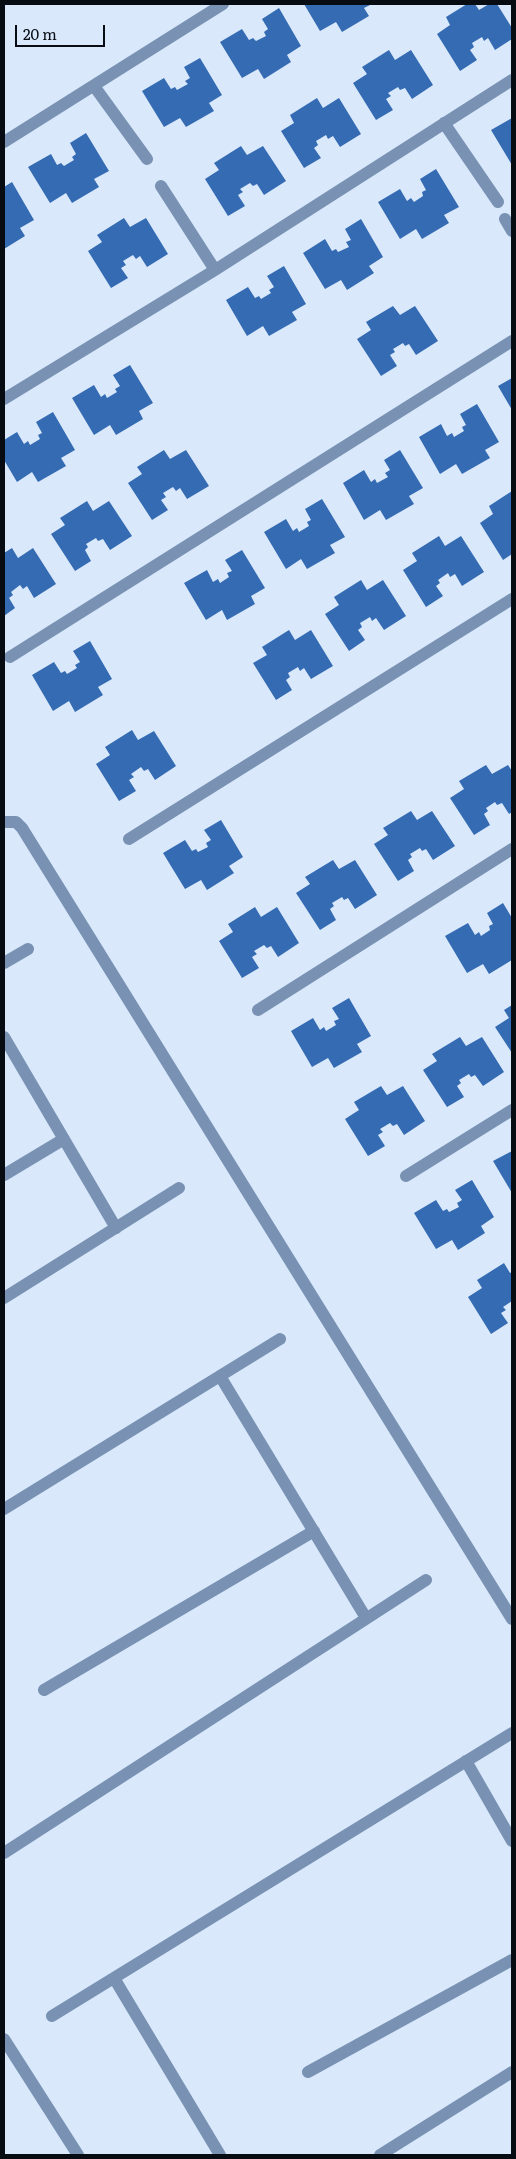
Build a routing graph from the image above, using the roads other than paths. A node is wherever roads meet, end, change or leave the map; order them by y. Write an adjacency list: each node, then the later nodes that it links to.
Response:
1 (223, 4): 3 (street)
2 (512, 80): 4 (street)
3 (94, 86): 5 (street); 6 (street)
4 (444, 123): 8 (street); 9 (street)
5 (4, 142)
6 (147, 159)
7 (161, 186): 9 (street)
8 (498, 202)
9 (214, 270): 11 (street)
10 (512, 341): 13 (street)
11 (4, 400)
12 (512, 599): 15 (street)
13 (10, 657)
14 (4, 822): 34 (street)
15 (129, 839)
16 (512, 849): 19 (street)
17 (28, 948): 18 (street)
18 (4, 963)
19 (258, 1010)
20 (4, 1037): 22 (street)
21 (512, 1110): 24 (street)
22 (64, 1139): 23 (street); 26 (street)
23 (4, 1175)
24 (406, 1176)
25 (179, 1188): 26 (street)
26 (116, 1228): 27 (street)
27 (4, 1298)
28 (280, 1339): 29 (street)
29 (220, 1376): 30 (street); 31 (street)
30 (4, 1509)
31 (314, 1531): 33 (street); 35 (street)
32 (426, 1580): 33 (street)
33 (366, 1618): 39 (street)
34 (512, 1619)
35 (44, 1690)
36 (512, 1733): 37 (street)
37 (466, 1761): 38 (street); 41 (street)
38 (512, 1841)
39 (4, 1853)
40 (512, 1960): 44 (street)
41 (114, 1978): 42 (street); 47 (street)
42 (52, 2016)
43 (4, 2039): 46 (street)
44 (308, 2072)
45 (512, 2072): 48 (street)
46 (78, 2155)
47 (220, 2155)
48 (380, 2155)

